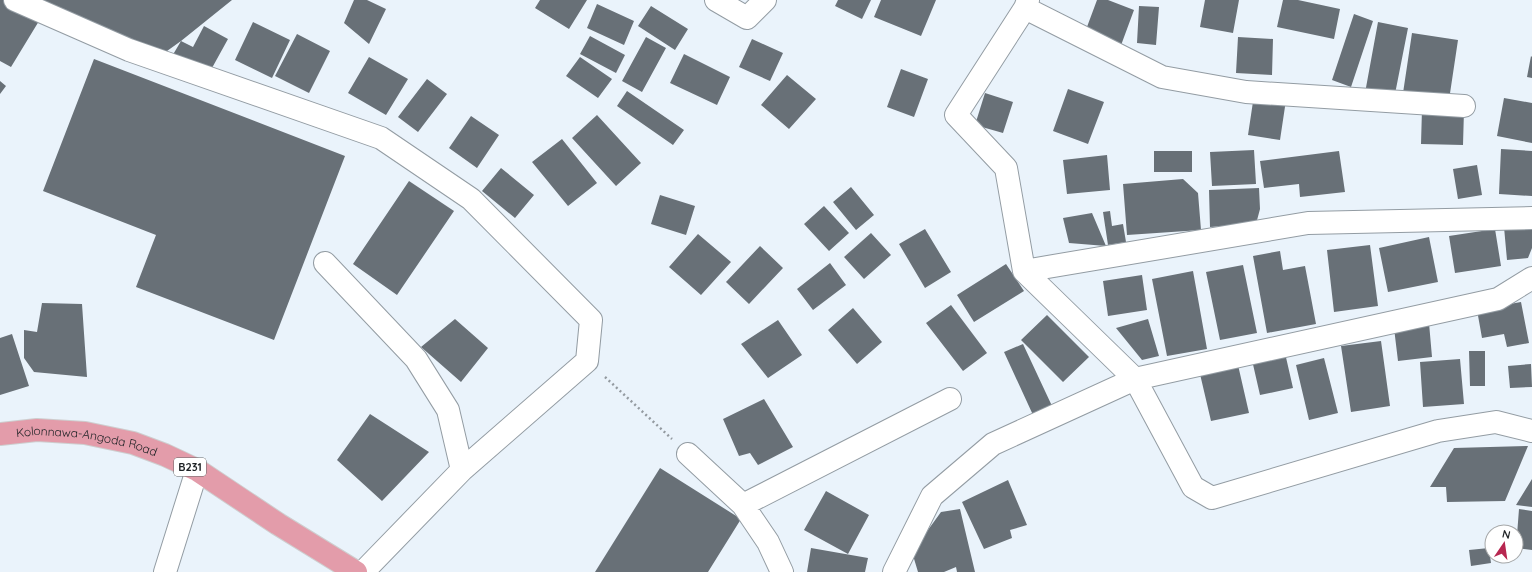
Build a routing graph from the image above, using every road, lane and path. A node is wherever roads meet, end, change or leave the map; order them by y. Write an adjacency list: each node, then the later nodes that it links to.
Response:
1 (15, 0): 10 (street)
2 (716, 0): 3 (street)
3 (765, 0)
4 (1027, 4): 5 (street); 8 (street)
5 (1464, 106)
6 (1532, 218): 8 (street)
7 (326, 262): 17 (street)
8 (1024, 271): 11 (street)
9 (1532, 278): 11 (street)
10 (588, 361): 15 (path); 17 (street)
11 (1135, 379): 13 (street); 23 (street)
12 (950, 399): 18 (street)
13 (1532, 431)
14 (0, 434): 16 (main road, Kolonnawa-Angoda Road / B231)
15 (688, 454): 18 (street)
16 (197, 470): 19 (street); 20 (main road, Kolonnawa-Angoda Road / B231)
17 (462, 470): 21 (street)
18 (744, 506): 22 (street)
19 (165, 572)
20 (356, 572)
21 (363, 572)
22 (782, 572)
23 (894, 572)

